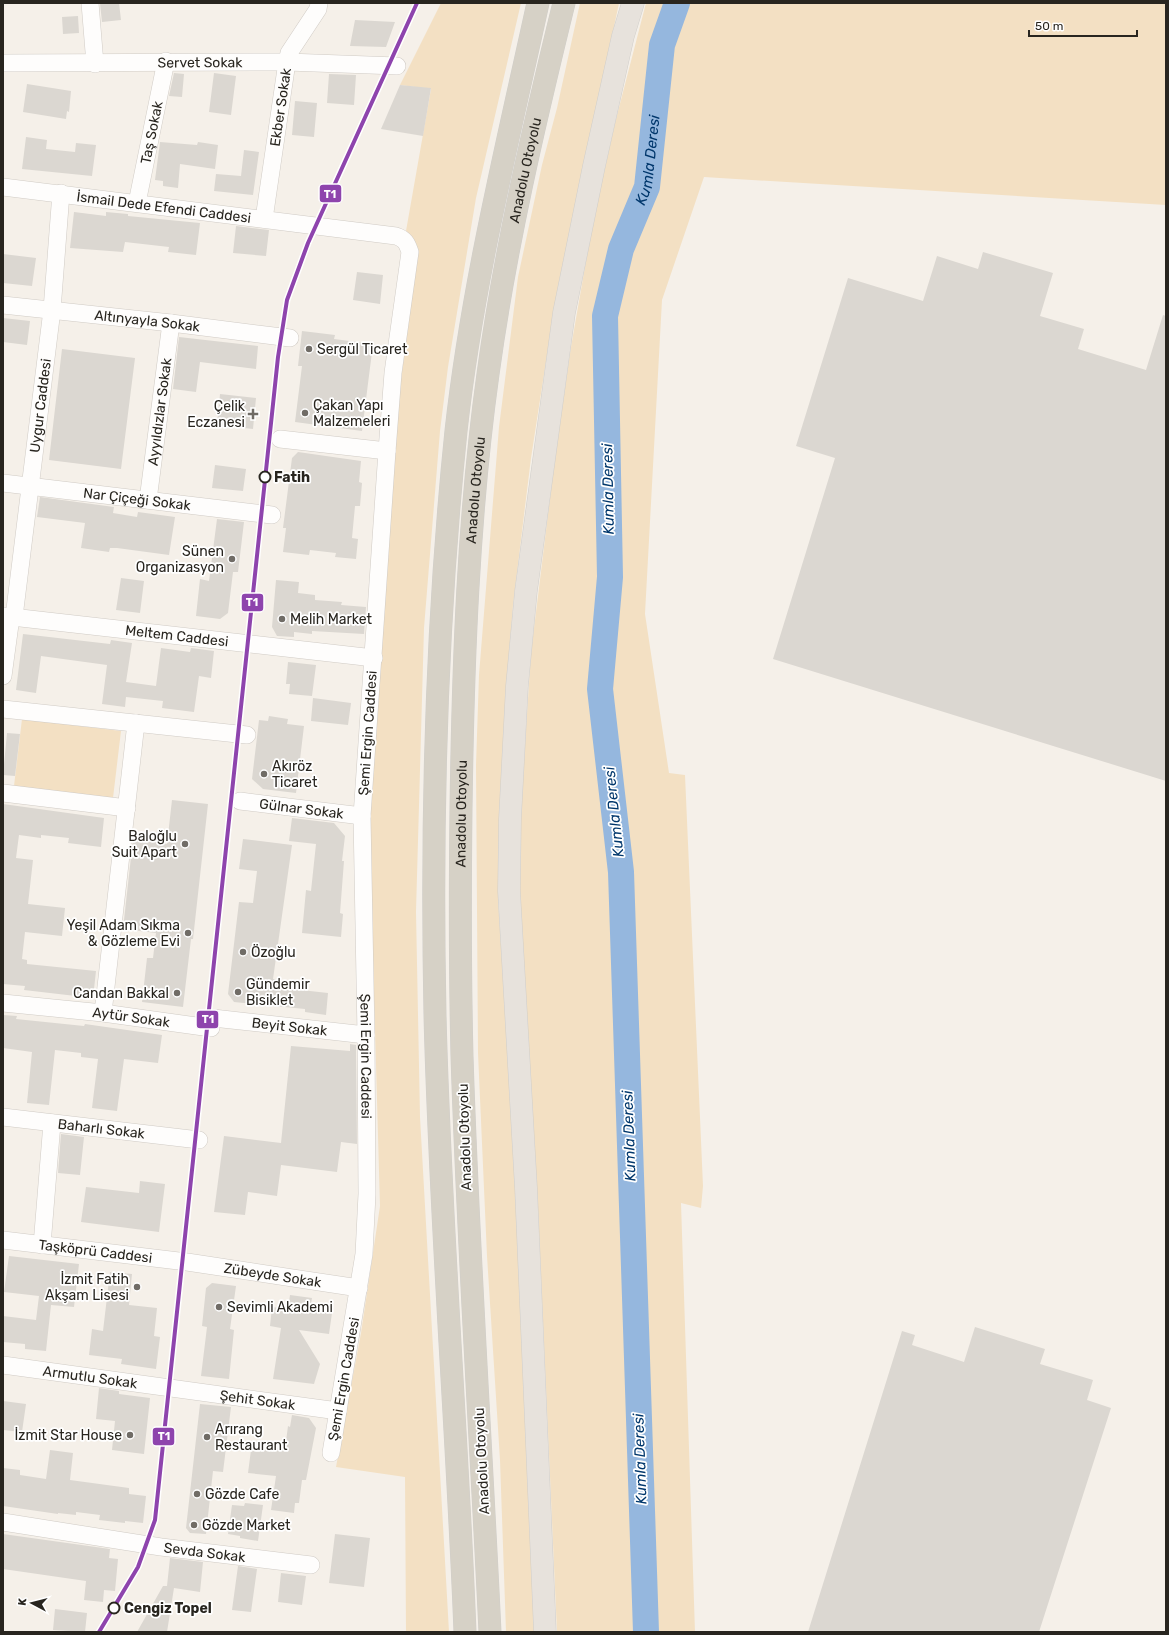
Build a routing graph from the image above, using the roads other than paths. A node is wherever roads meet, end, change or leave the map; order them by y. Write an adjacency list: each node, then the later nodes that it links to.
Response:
1 (90, 3): 9 (street)
2 (319, 3): 7 (street, Ekber Sokak)
3 (538, 3): 52 (highway, Anadolu Otoyolu)
4 (564, 3): 53 (highway, Anadolu Otoyolu)
5 (633, 3): 54 (main road)
6 (166, 61): 7 (street, Servet Sokak); 9 (street, Servet Sokak); 13 (street, Taş Sokak)
7 (287, 62): 10 (street, Servet Sokak); 14 (street, Ekber Sokak)
8 (3, 63): 9 (street, Servet Sokak)
9 (95, 64)
10 (397, 66)
11 (3, 187): 12 (street, İsmail Dede Efendi Caddesi)
12 (61, 193): 13 (street, İsmail Dede Efendi Caddesi); 16 (street, Uygur Caddesi)
13 (137, 203): 14 (street, İsmail Dede Efendi Caddesi)
14 (264, 219): 20 (street, İsmail Dede Efendi Caddesi)
15 (3, 305): 16 (street, Altınyayla Sokak)
16 (52, 310): 17 (street, Altınyayla Sokak); 22 (street, Uygur Caddesi)
17 (171, 323): 18 (street, Altınyayla Sokak); 23 (street, Ayyıldızlar Sokak)
18 (290, 338)
19 (280, 439): 20 (street)
20 (387, 451): 26 (street, Şemi Ergin Caddesi)
21 (3, 483): 22 (street, Nar Çiçeği Sokak)
22 (30, 486): 23 (street, Nar Çiçeği Sokak); 25 (street, Uygur Caddesi)
23 (148, 500): 24 (street, Nar Çiçeği Sokak)
24 (272, 516)
25 (9, 617): 26 (street, Meltem Caddesi); 27 (street, Uygur Caddesi)
26 (374, 658): 34 (street, Şemi Ergin Caddesi)
27 (3, 676)
28 (3, 709): 29 (street)
29 (136, 723): 30 (street); 33 (street)
30 (247, 735)
31 (3, 793): 33 (street)
32 (240, 801): 34 (street, Gülnar Sokak)
33 (127, 808): 36 (street)
34 (362, 816): 38 (street, Şemi Ergin Caddesi)
35 (3, 1003): 36 (street, Aytür Sokak)
36 (103, 1013): 37 (street, Aytür Sokak)
37 (212, 1023): 38 (street, Beyit Sokak)
38 (366, 1035): 45 (street, Şemi Ergin Caddesi)
39 (3, 1117): 40 (street, Baharlı Sokak)
40 (52, 1122): 41 (street, Baharlı Sokak); 43 (street)
41 (199, 1140)
42 (3, 1240): 43 (street, Taşköprü Caddesi)
43 (42, 1245): 44 (street, Taşköprü Caddesi)
44 (187, 1262): 45 (street, Zübeyde Sokak)
45 (359, 1288): 48 (street, Şemi Ergin Caddesi)
46 (3, 1366): 47 (street, Armutlu Sokak)
47 (177, 1388): 48 (street, Şehit Sokak)
48 (338, 1411): 49 (street, Şemi Ergin Caddesi)
49 (331, 1453)
50 (3, 1522): 51 (street, Sevda Sokak)
51 (311, 1566)
52 (465, 1632)
53 (490, 1632)
54 (544, 1632)

